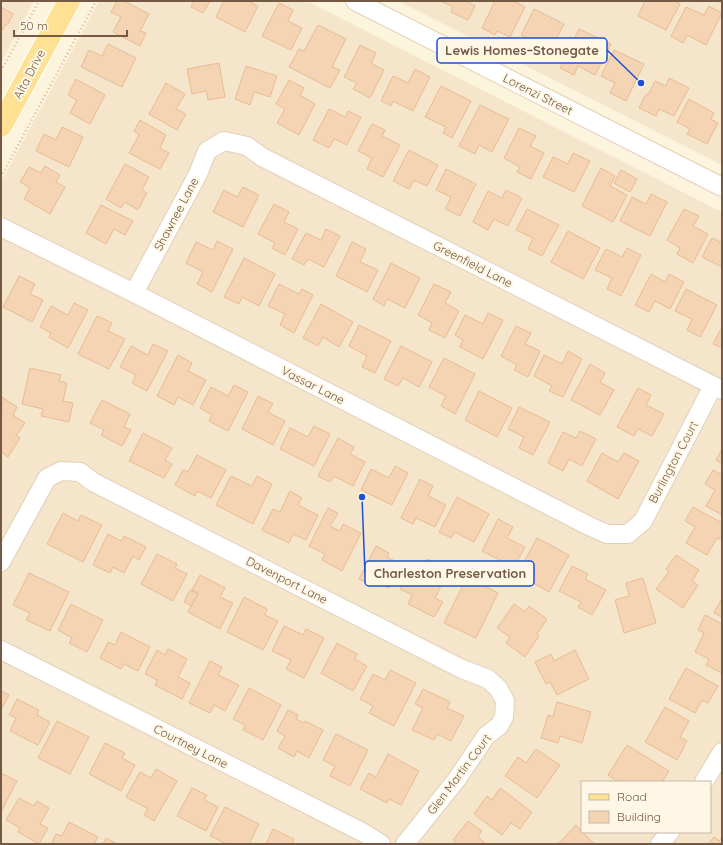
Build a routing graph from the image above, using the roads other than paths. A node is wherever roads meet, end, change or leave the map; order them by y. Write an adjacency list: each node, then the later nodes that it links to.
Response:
1 (68, 1): 3 (main road, Alta Drive)
2 (355, 1): 5 (street, Lorenzi Street)
3 (1, 126)
4 (224, 141): 7 (street, Shawnee Lane); 8 (street, Greenfield Lane)
5 (722, 188)
6 (1, 227): 7 (street, Vassar Lane)
7 (134, 293): 9 (street, Vassar Lane)
8 (718, 388): 9 (street, Burlington Court)
9 (628, 534)
10 (1, 562): 12 (street, Davenport Lane)
11 (1, 650): 16 (street, Courtney Lane)
12 (505, 701): 17 (street, Glen Martin Court)
13 (722, 752): 14 (street)
14 (705, 781)
15 (669, 833): 18 (street)
16 (381, 844)
17 (405, 844)
18 (660, 844)

